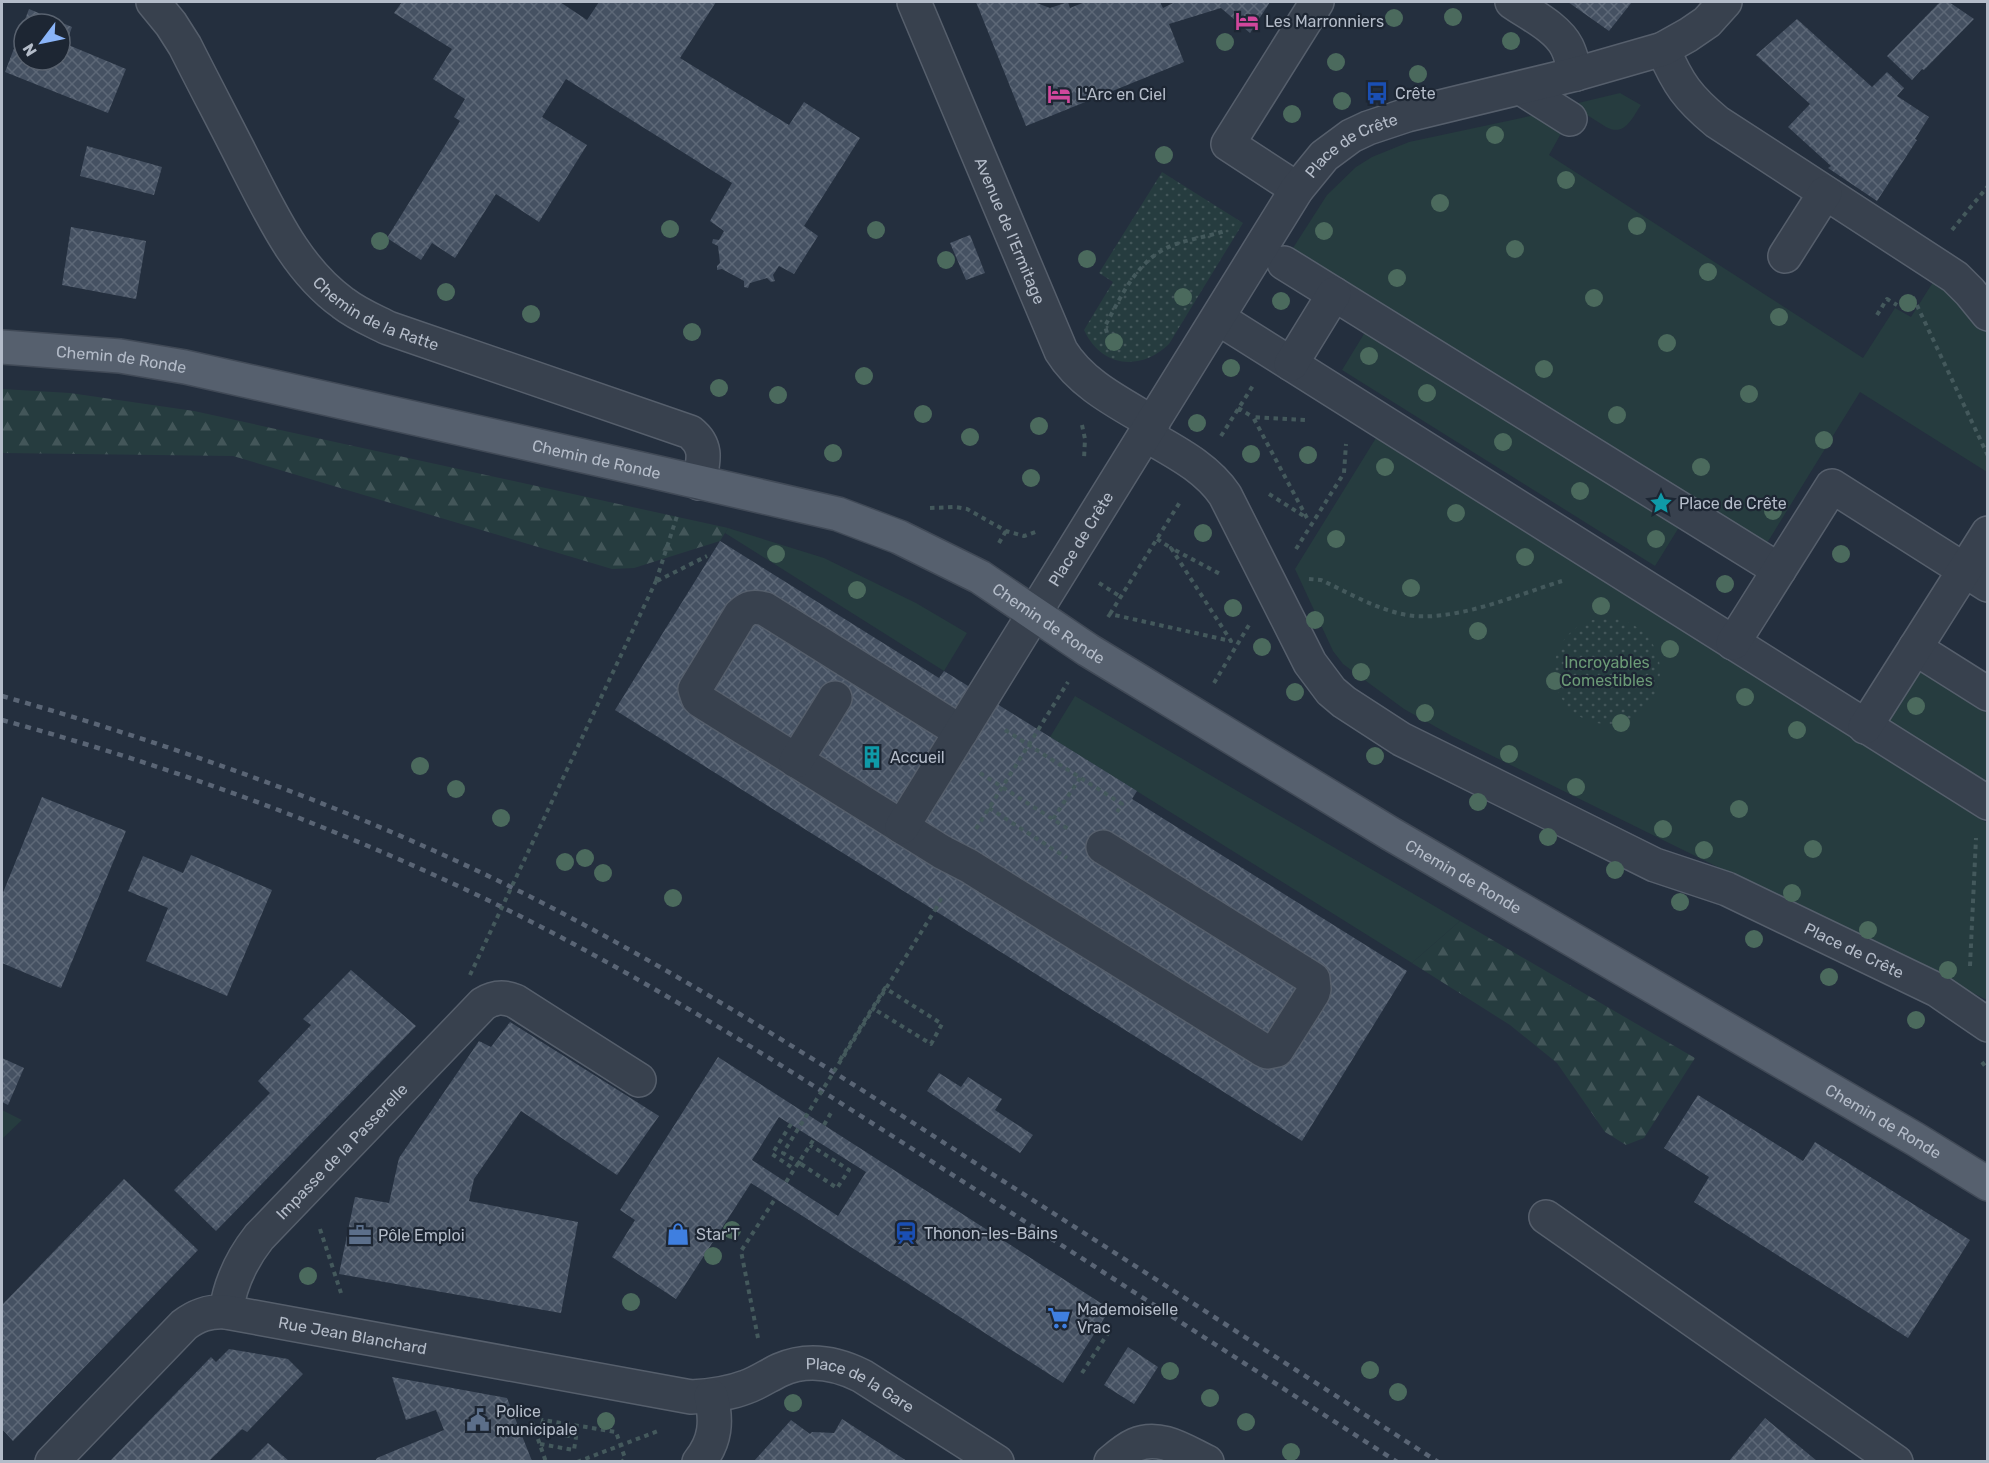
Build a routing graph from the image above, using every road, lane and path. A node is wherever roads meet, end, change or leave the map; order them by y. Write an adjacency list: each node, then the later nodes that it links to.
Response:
1 (153, 2): 35 (street, Chemin de la Ratte)
2 (914, 2): 24 (street, Avenue de l'Ermitage)
3 (1317, 2): 11 (street)
4 (1512, 2): 7 (street)
5 (1725, 2): 6 (street, Place de Crête)
6 (1663, 49): 7 (street, Place de Crête); 12 (street)
7 (1576, 74): 8 (street, Place de Crête)
8 (1521, 88): 9 (street); 11 (street, Place de Crête)
9 (1570, 119)
10 (1988, 186): 13 (path)
11 (1297, 189): 14 (street, Place de Crête)
12 (1825, 193): 15 (street); 19 (street)
13 (1948, 234)
14 (1272, 256): 17 (street); 21 (street, Place de Crête); 24 (path)
15 (1785, 256)
16 (1910, 289): 33 (path)
17 (1334, 294): 23 (street); 48 (street)
18 (1897, 305): 20 (path)
19 (1988, 314)
20 (1877, 315)
21 (1218, 318): 23 (street); 30 (street, Place de Crête)
22 (2, 347): 35 (main road, Chemin de Ronde)
23 (1291, 364): 47 (street)
24 (1081, 376): 30 (street, Avenue de l'Ermitage)
25 (1248, 394): 26 (path)
26 (1238, 408): 27 (path); 31 (path)
27 (1253, 417): 28 (path); 39 (path)
28 (1312, 420)
29 (1081, 421): 34 (path)
30 (1150, 429): 51 (street, Place de Crête); 52 (street, Place de Crête)
31 (1222, 434)
32 (1346, 443): 40 (path)
33 (1988, 456)
34 (1083, 461)
35 (699, 483): 52 (main road, Chemin de Ronde)
36 (1268, 494): 39 (path)
37 (1179, 504): 44 (path)
38 (677, 516): 50 (path)
39 (1307, 518): 40 (path)
40 (1313, 522): 51 (path)
41 (1043, 530): 42 (path)
42 (1006, 531)
43 (1988, 533): 49 (street)
44 (1157, 539): 45 (path); 53 (path)
45 (1171, 548): 51 (path); 54 (path)
46 (707, 556): 50 (path)
47 (1611, 565): 51 (path); 55 (street)
48 (1779, 570): 49 (street); 55 (street)
49 (1976, 577): 57 (street)
50 (656, 581): 77 (path, bridge)
51 (1277, 588): 56 (path); 79 (street, Place de Crête)
52 (1036, 613): 58 (main road, Chemin de Ronde); 64 (street, Place de Crête)
53 (1110, 614): 54 (path); 58 (path)
54 (1231, 641): 56 (path)
55 (1733, 643): 62 (street)
56 (1237, 645): 61 (path)
57 (1915, 648): 59 (street); 62 (street)
58 (1088, 650): 61 (main road, Chemin de Ronde); 65 (path)
59 (1988, 694)
60 (836, 698): 66 (street)
61 (1194, 714): 91 (main road, Chemin de Ronde)
62 (1865, 726): 70 (street)
63 (1004, 729): 65 (path)
64 (961, 732): 66 (street); 72 (street, Place de Crête)
65 (1028, 745): 68 (path); 69 (path)
66 (796, 761): 72 (street)
67 (977, 771): 69 (path)
68 (1080, 778): 71 (path); 73 (path)
69 (1002, 787): 71 (path); 74 (path)
70 (1983, 800): 76 (path)
71 (1053, 819): 73 (path)
72 (902, 827): 73 (street)
73 (1098, 834)
74 (973, 835)
75 (935, 910): 78 (path, bridge)
76 (1970, 967)
77 (470, 975)
78 (874, 1009): 80 (path); 88 (path, bridge)
79 (1988, 1025)
80 (840, 1060)
81 (1981, 1061): 82 (path)
82 (1988, 1070)
83 (639, 1080): 92 (street, Impasse de la Passerelle)
84 (832, 1111): 86 (path)
85 (791, 1124): 89 (path)
86 (824, 1125)
87 (814, 1139): 88 (path)
88 (810, 1145): 89 (path)
89 (794, 1169): 90 (path)
90 (786, 1182)
91 (1988, 1184)
92 (307, 1188): 95 (street, Impasse de la Passerelle); 97 (path)
93 (775, 1198): 98 (path)
94 (1546, 1217): 113 (street)
95 (226, 1312): 97 (street, Rue Jean Blanchard); 105 (street, Rue Jean Blanchard)
96 (1110, 1330): 99 (path)
97 (355, 1336): 100 (street, Rue Jean Blanchard)
98 (760, 1346)
99 (1082, 1373)
100 (711, 1396): 109 (street); 110 (street, Place de la Gare)
101 (532, 1422): 103 (path)
102 (630, 1442): 104 (path)
103 (540, 1444): 104 (path); 106 (path)
104 (620, 1445): 107 (path); 108 (path)
105 (52, 1461)
106 (546, 1461)
107 (577, 1461)
108 (622, 1461)
109 (699, 1461)
110 (998, 1461)
111 (1111, 1461): 112 (street)
112 (1207, 1461)
113 (1896, 1461)

